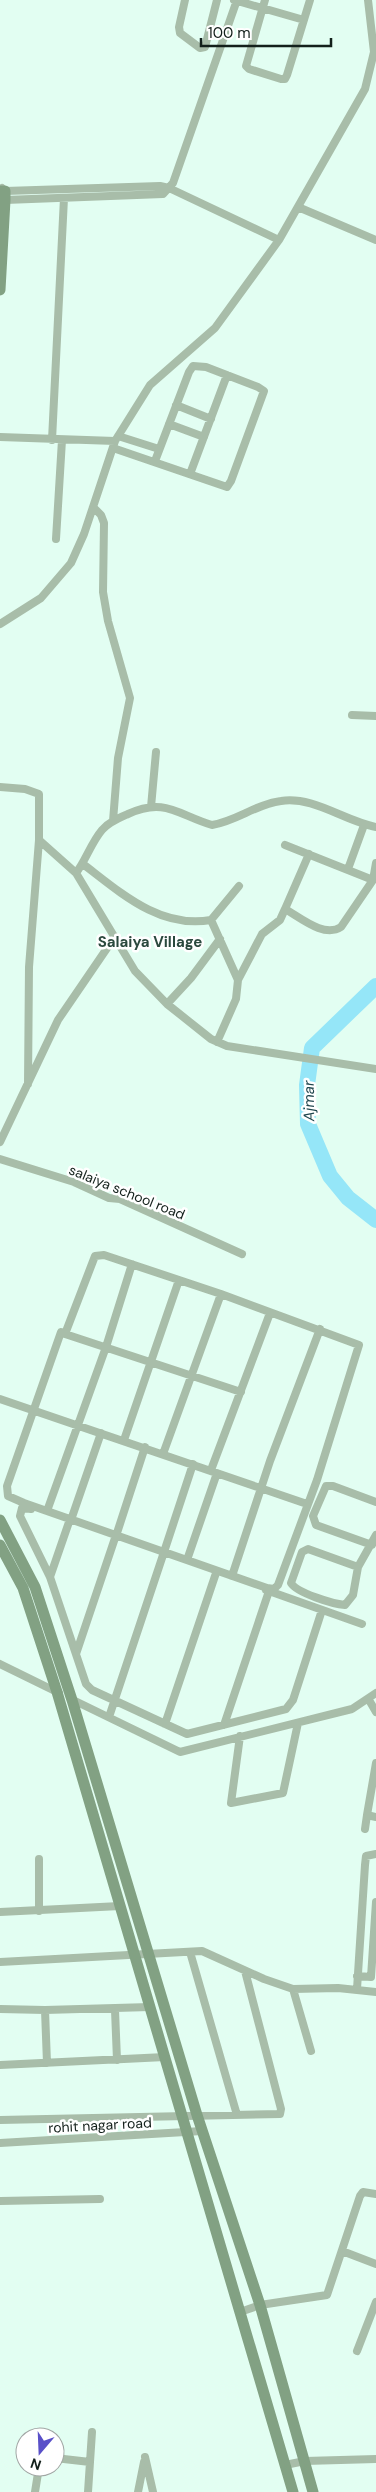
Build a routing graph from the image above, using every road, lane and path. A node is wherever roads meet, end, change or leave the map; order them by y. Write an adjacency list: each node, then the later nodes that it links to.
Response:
1 (185, 0): 2 (street)
2 (217, 0)
3 (236, 0): 5 (street); 8 (street)
4 (310, 0): 7 (street)
5 (264, 4): 7 (street); 7 (street)
6 (371, 4): 11 (street)
7 (304, 20)
8 (169, 188): 9 (street); 10 (street); 12 (street)
9 (2, 194): 10 (street); 14 (street)
10 (64, 198): 21 (street)
11 (298, 207): 12 (street); 13 (street)
12 (279, 240): 23 (street)
13 (376, 240)
14 (0, 290)
15 (226, 375): 16 (street); 17 (street); 26 (street)
16 (176, 405): 17 (street); 18 (street)
17 (210, 419): 20 (street)
18 (169, 424): 20 (street); 24 (street)
19 (0, 437): 21 (street)
20 (204, 437): 26 (street)
21 (52, 440): 22 (street)
22 (62, 440): 23 (street); 28 (street)
23 (115, 442): 24 (street); 25 (street); 27 (street)
24 (159, 450): 25 (street)
25 (155, 461): 26 (street)
26 (190, 474)
27 (93, 507): 29 (street); 35 (street)
28 (56, 540)
29 (0, 624)
30 (352, 715): 31 (street)
31 (376, 716)
32 (156, 752): 34 (street)
33 (0, 787): 38 (street)
34 (151, 807): 35 (street); 36 (street)
35 (113, 821): 41 (street)
36 (364, 825): 37 (street); 43 (street)
37 (376, 827)
38 (39, 840): 44 (street); 55 (street)
39 (285, 845): 40 (street)
40 (309, 854): 43 (street); 47 (street)
41 (83, 864): 44 (street); 48 (street)
42 (376, 864): 45 (street)
43 (348, 869): 45 (street)
44 (76, 873): 49 (street)
45 (372, 880): 47 (street)
46 (239, 886): 48 (street)
47 (285, 909): 51 (street)
48 (211, 920): 50 (street)
49 (114, 938): 52 (street); 55 (street)
50 (220, 939): 51 (street); 52 (street)
51 (238, 980): 53 (street)
52 (167, 1004): 53 (street)
53 (217, 1042): 54 (street)
54 (376, 1070)
55 (28, 1084): 56 (street)
56 (0, 1142)
57 (0, 1159): 58 (street, salaiya school road)
58 (242, 1254)
59 (132, 1264): 60 (street); 64 (street); 65 (street)
60 (179, 1280): 61 (street); 66 (street)
61 (221, 1294): 62 (street); 67 (street)
62 (270, 1312): 63 (street); 68 (street)
63 (320, 1329): 78 (street); 80 (street)
64 (65, 1334): 65 (street); 70 (street)
65 (106, 1347): 66 (street); 71 (street)
66 (152, 1362): 67 (street); 73 (street)
67 (191, 1374): 68 (street); 75 (street)
68 (241, 1392): 77 (street)
69 (0, 1399): 70 (street)
70 (33, 1411): 71 (street); 81 (street)
71 (77, 1424): 72 (street); 81 (street)
72 (101, 1432): 73 (street); 83 (street)
73 (124, 1440): 74 (street)
74 (145, 1447): 75 (street); 85 (street)
75 (164, 1454): 76 (street)
76 (193, 1464): 77 (street); 88 (street)
77 (214, 1471): 78 (street); 89 (street)
78 (261, 1488): 80 (street); 92 (street)
79 (376, 1502): 86 (street)
80 (308, 1504): 92 (street)
81 (47, 1511): 83 (street)
82 (0, 1520): 101 (street)
83 (70, 1521): 85 (street); 93 (street); 93 (street)
84 (376, 1534): 86 (street)
85 (116, 1537): 88 (street); 97 (street)
86 (374, 1541): 90 (street)
87 (0, 1545): 99 (street)
88 (164, 1553): 89 (street); 91 (street); 102 (street)
89 (187, 1560): 92 (street)
90 (358, 1568): 90 (street)
91 (216, 1573): 94 (street); 107 (street)
92 (232, 1576)
93 (50, 1577): 97 (street)
94 (269, 1592): 95 (street); 108 (street)
95 (322, 1610): 96 (street); 108 (street)
96 (362, 1624)
97 (76, 1654): 102 (street)
98 (0, 1664): 99 (street)
99 (57, 1692): 101 (street); 118 (street)
100 (376, 1693): 103 (street)
101 (72, 1700): 105 (street); 123 (street)
102 (115, 1700): 105 (street); 107 (street)
103 (369, 1700): 104 (street); 106 (street)
104 (376, 1712)
105 (109, 1717): 109 (street)
106 (298, 1723): 109 (street); 109 (street)
107 (165, 1724): 108 (street)
108 (224, 1725)
109 (240, 1736)
110 (376, 1763): 111 (street)
111 (375, 1777): 112 (street)
112 (367, 1815): 113 (street); 114 (street)
113 (376, 1817)
114 (365, 1829)
115 (376, 1854): 126 (street)
116 (39, 1859): 119 (street)
117 (376, 1902): 127 (street)
118 (120, 1906): 119 (street); 122 (street)
119 (39, 1911): 120 (street)
120 (0, 1912)
121 (190, 1952): 123 (street); 125 (street); 140 (street)
122 (135, 1956): 123 (street); 124 (street); 131 (street)
123 (148, 1956): 142 (street)
124 (0, 1962)
125 (245, 1971): 128 (street); 140 (street)
126 (357, 1976): 127 (street); 129 (street)
127 (373, 1977)
128 (293, 1989): 129 (street); 135 (street)
129 (357, 1989): 130 (street)
130 (376, 1992)
131 (150, 2008): 134 (street); 136 (street)
132 (0, 2009): 133 (street)
133 (45, 2010): 134 (street); 138 (street)
134 (115, 2010): 137 (street)
135 (311, 2051)
136 (165, 2057): 137 (street); 141 (street)
137 (117, 2060): 138 (street)
138 (47, 2063): 139 (street)
139 (0, 2065)
140 (238, 2115): 142 (street)
141 (182, 2116): 142 (street); 143 (street); 145 (street)
142 (197, 2116): 144 (street)
143 (0, 2120)
144 (202, 2131): 145 (street, rohit nagar road); 153 (street)
145 (187, 2133): 146 (street, rohit nagar road); 154 (street)
146 (0, 2143)
147 (376, 2194): 150 (street)
148 (100, 2199): 149 (street)
149 (0, 2201)
150 (342, 2251): 151 (street); 153 (street)
151 (376, 2264)
152 (376, 2302): 155 (street)
153 (260, 2305): 154 (street); 159 (street)
154 (240, 2312): 161 (street)
155 (357, 2351)
156 (92, 2432): 160 (street)
157 (376, 2458): 159 (street)
158 (65, 2459): 160 (street)
159 (305, 2461): 161 (street); 168 (street)
160 (90, 2462): 164 (street)
161 (285, 2465): 167 (street)
162 (37, 2477): 163 (street)
163 (35, 2492)
164 (88, 2492)
165 (138, 2492): 166 (street)
166 (153, 2492)
167 (292, 2492)
168 (313, 2492)

